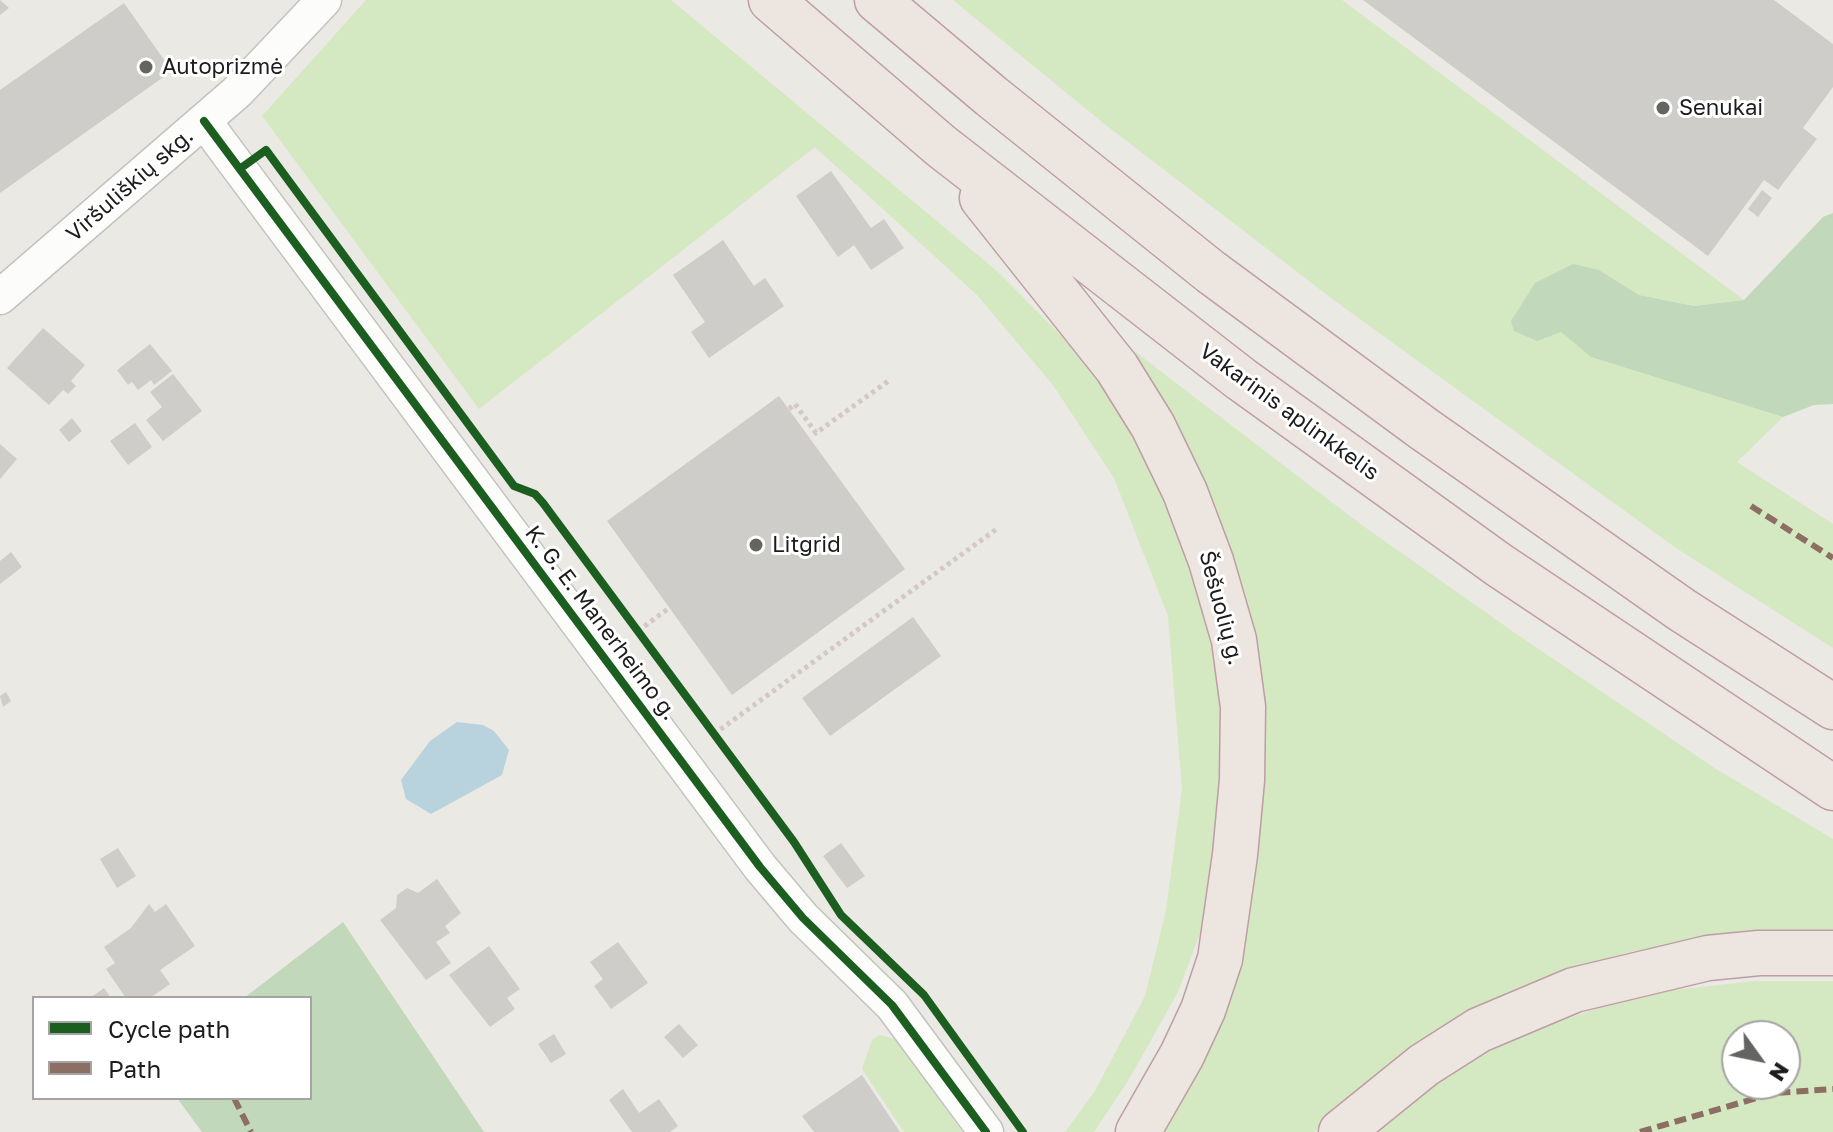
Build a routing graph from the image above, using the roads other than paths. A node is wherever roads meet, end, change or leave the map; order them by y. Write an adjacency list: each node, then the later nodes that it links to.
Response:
1 (324, 0): 4 (street, Viršuliškių skg.)
2 (771, 0): 5 (highway, Vakarinis aplinkkelis)
3 (877, 0): 7 (highway)
4 (204, 121): 6 (street, Viršuliškių skg.); 10 (street, K. G. E. Manerheimo g.)
5 (941, 146): 8 (highway, Vakarinis aplinkkelis); 11 (highway, Šešuolių g.)
6 (0, 297)
7 (1833, 707)
8 (1833, 788)
9 (1833, 953): 12 (highway)
10 (986, 1132)
11 (1138, 1132)
12 (1341, 1132)

